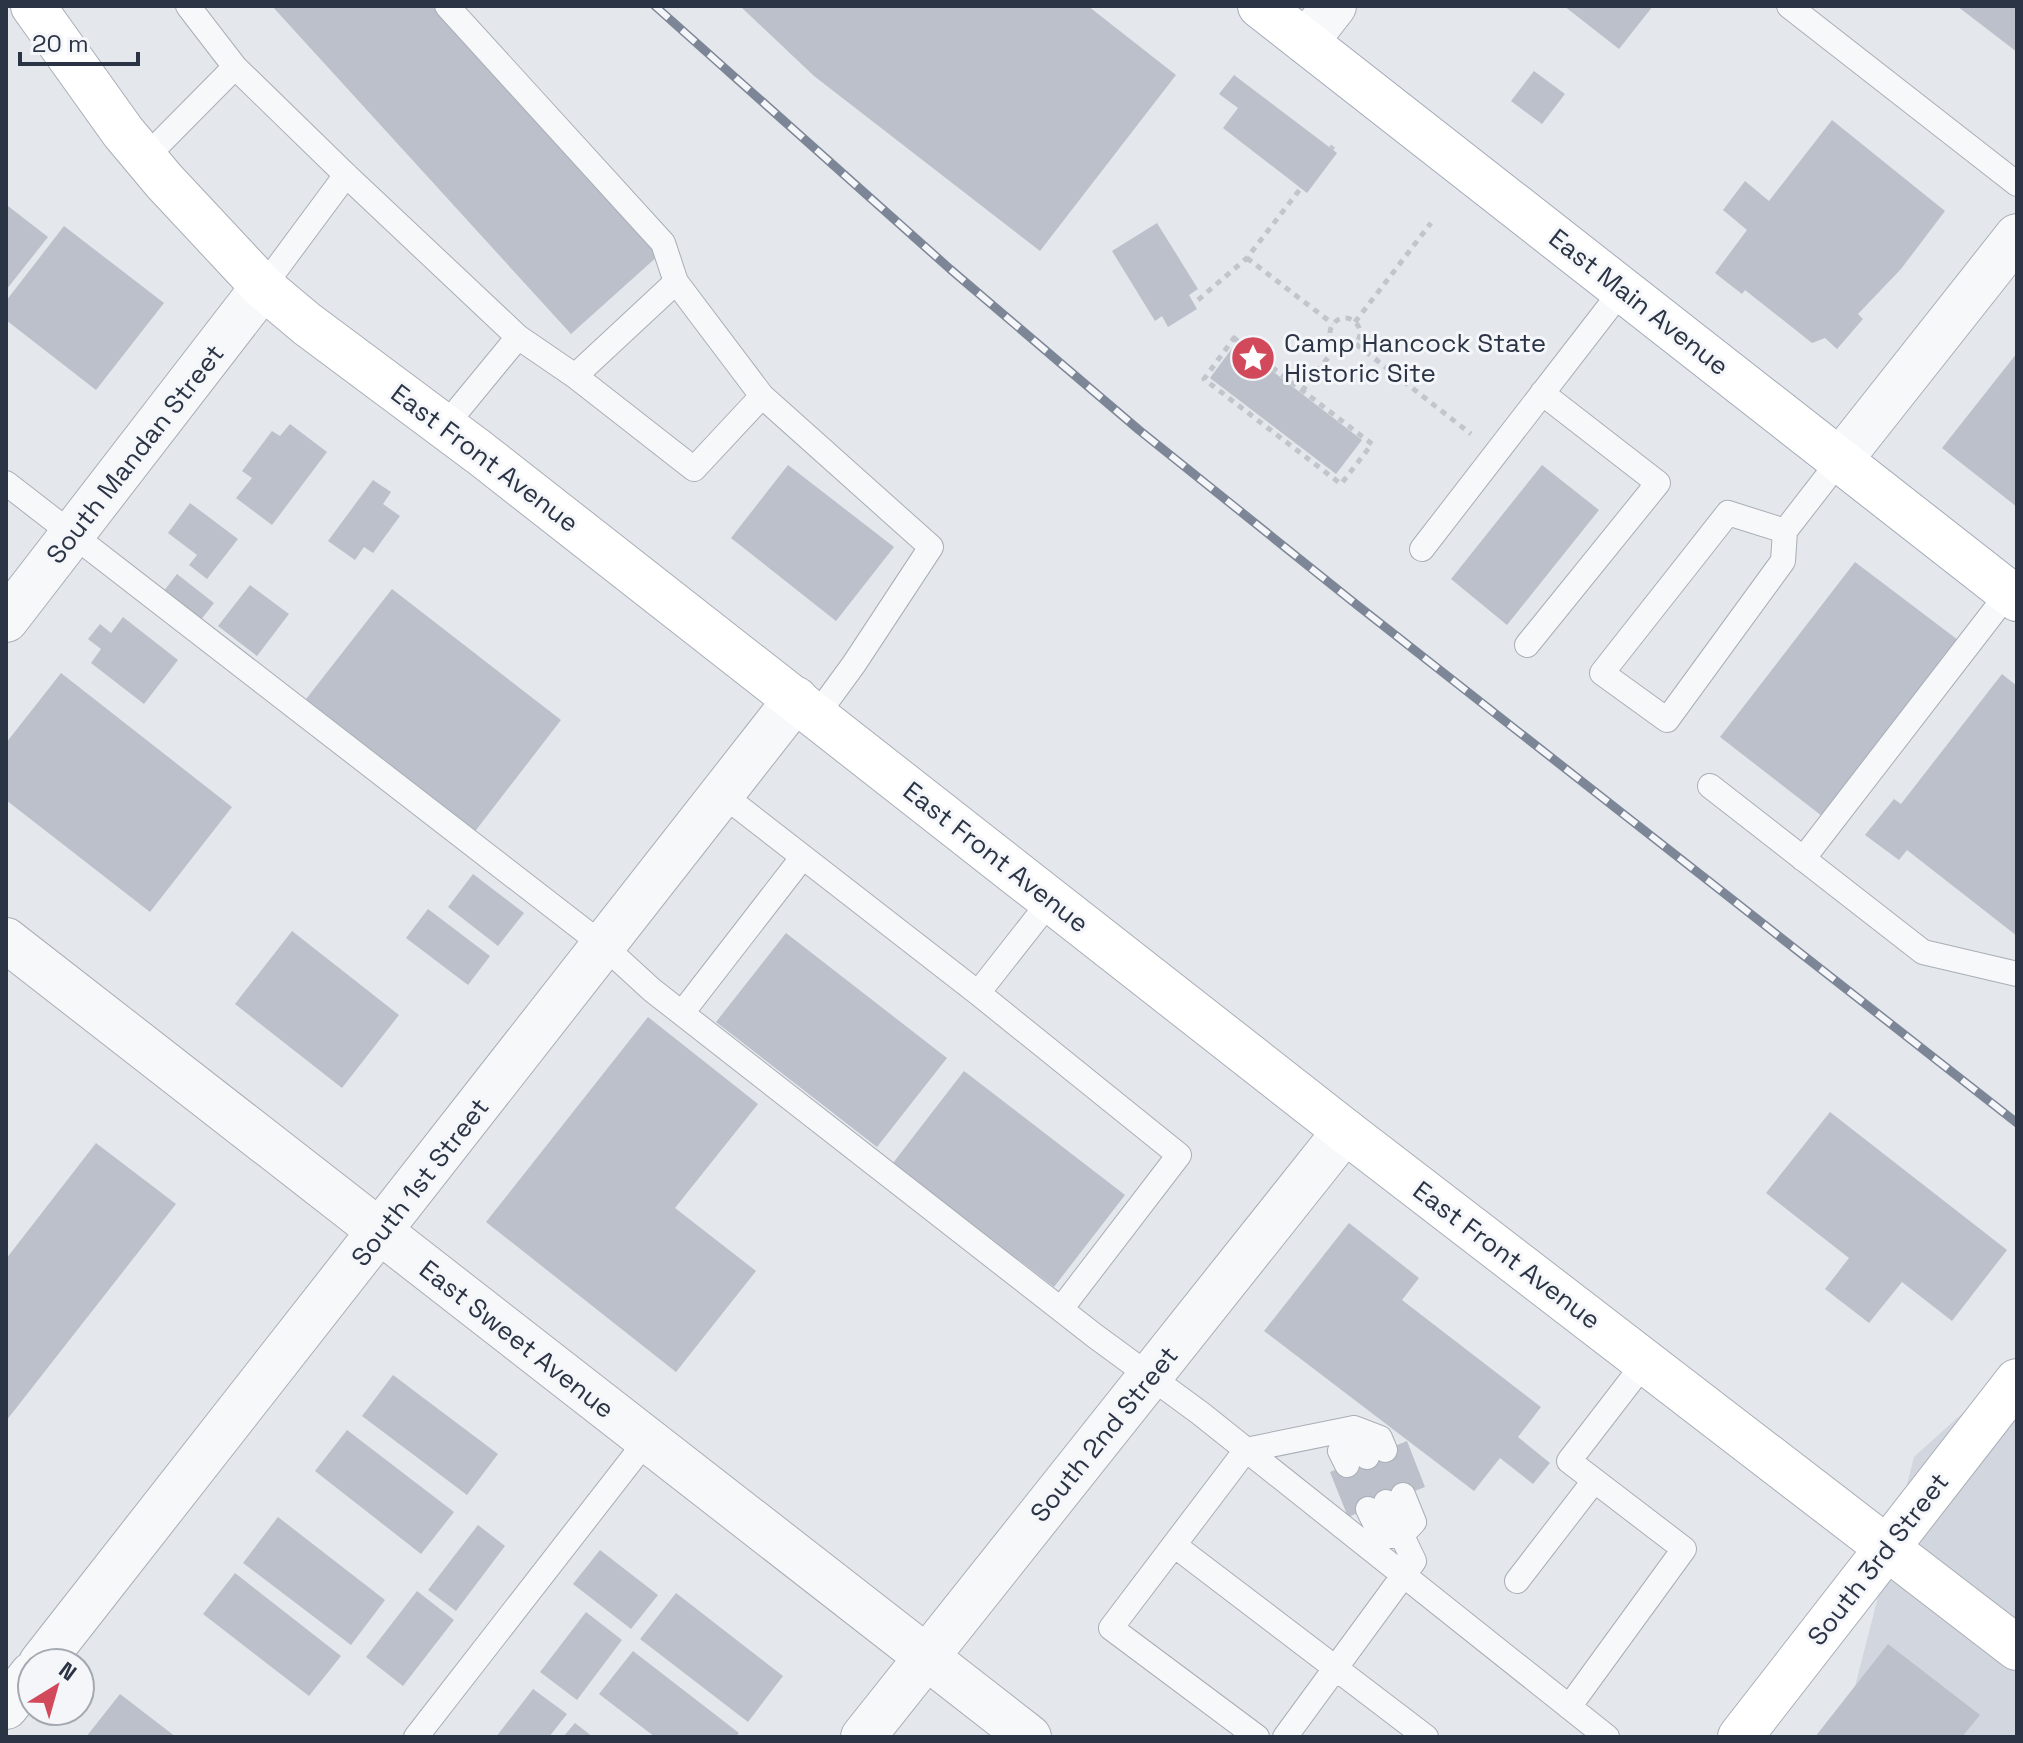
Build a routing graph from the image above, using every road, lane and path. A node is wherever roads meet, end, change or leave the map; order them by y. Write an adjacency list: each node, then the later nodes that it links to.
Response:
1 (33, 6): 9 (street, East Front Avenue)
2 (188, 6): 8 (lane)
3 (447, 6): 16 (lane)
4 (1260, 6): 7 (street, East Main Avenue)
5 (1334, 6): 7 (street)
6 (1789, 6): 11 (lane)
7 (1306, 42): 18 (street, East Main Avenue)
8 (235, 67): 9 (lane); 10 (lane)
9 (145, 158): 17 (street, East Front Avenue)
10 (346, 175): 17 (lane); 22 (lane)
11 (2017, 184)
12 (1301, 188): 15 (path)
13 (1431, 223): 20 (path)
14 (2017, 236): 31 (street)
15 (1247, 258): 19 (path); 21 (path)
16 (676, 282): 25 (lane); 28 (lane)
17 (263, 287): 29 (street, East Front Avenue); 34 (street, South Mandan Street)
18 (1623, 289): 27 (lane); 31 (street, East Main Avenue)
19 (1198, 300)
20 (1355, 322): 21 (path); 23 (path)
21 (1333, 324): 24 (path)
22 (518, 337): 25 (lane); 29 (lane)
23 (1356, 344): 24 (path); 30 (path)
24 (1337, 346): 26 (path)
25 (575, 376): 28 (lane)
26 (1302, 391): 26 (path)
27 (1542, 393): 35 (lane); 38 (lane)
28 (762, 396): 39 (lane)
29 (444, 427): 39 (street, East Front Avenue)
30 (1475, 437)
31 (1840, 460): 33 (lane); 36 (street, East Main Avenue)
32 (6, 483): 34 (lane)
33 (1785, 531): 33 (lane)
34 (71, 535): 37 (street, South Mandan Street); 46 (lane)
35 (1422, 549)
36 (2013, 596): 43 (lane)
37 (6, 620)
38 (1527, 645)
39 (806, 707): 41 (street, South 1st Street); 44 (street, East Front Avenue)
40 (1710, 786): 43 (lane)
41 (722, 794): 42 (lane); 46 (street, South 1st Street)
42 (802, 858): 48 (lane); 49 (lane)
43 (1803, 859): 47 (lane)
44 (1051, 900): 48 (lane); 50 (street, East Front Avenue)
45 (6, 940): 51 (street, East Sweet Avenue)
46 (604, 946): 49 (lane); 51 (street, South 1st Street)
47 (2017, 974)
48 (978, 993): 52 (lane)
49 (682, 1013): 52 (lane)
50 (1345, 1131): 53 (street, East Front Avenue); 54 (street, South 2nd Street)
51 (380, 1232): 57 (street, East Sweet Avenue); 65 (street, South 1st Street)
52 (1061, 1309): 54 (lane)
53 (1646, 1361): 59 (lane); 62 (street, East Front Avenue)
54 (1151, 1376): 58 (lane); 67 (street, South 2nd Street)
55 (2017, 1381): 62 (street, South 3rd Street)
56 (1354, 1428): 56 (lane); 58 (lane)
57 (647, 1440): 67 (street, East Sweet Avenue); 71 (lane)
58 (1246, 1450): 61 (lane); 63 (lane)
59 (1594, 1481): 64 (lane); 69 (lane)
60 (1401, 1536): 60 (lane); 63 (lane)
61 (1174, 1545): 68 (lane); 74 (lane)
62 (1887, 1546): 66 (street, East Front Avenue); 77 (street, South 3rd Street)
63 (1403, 1575): 68 (lane); 69 (lane)
64 (1517, 1581)
65 (54, 1647)
66 (2017, 1648)
67 (926, 1656): 72 (street, South 2nd Street); 73 (street, East Sweet Avenue)
68 (1335, 1668): 75 (lane); 76 (lane)
69 (1569, 1707): 70 (lane)
70 (1593, 1733)
71 (416, 1737)
72 (863, 1737)
73 (1029, 1737)
74 (1257, 1737)
75 (1285, 1737)
76 (1426, 1737)
77 (1740, 1737)

